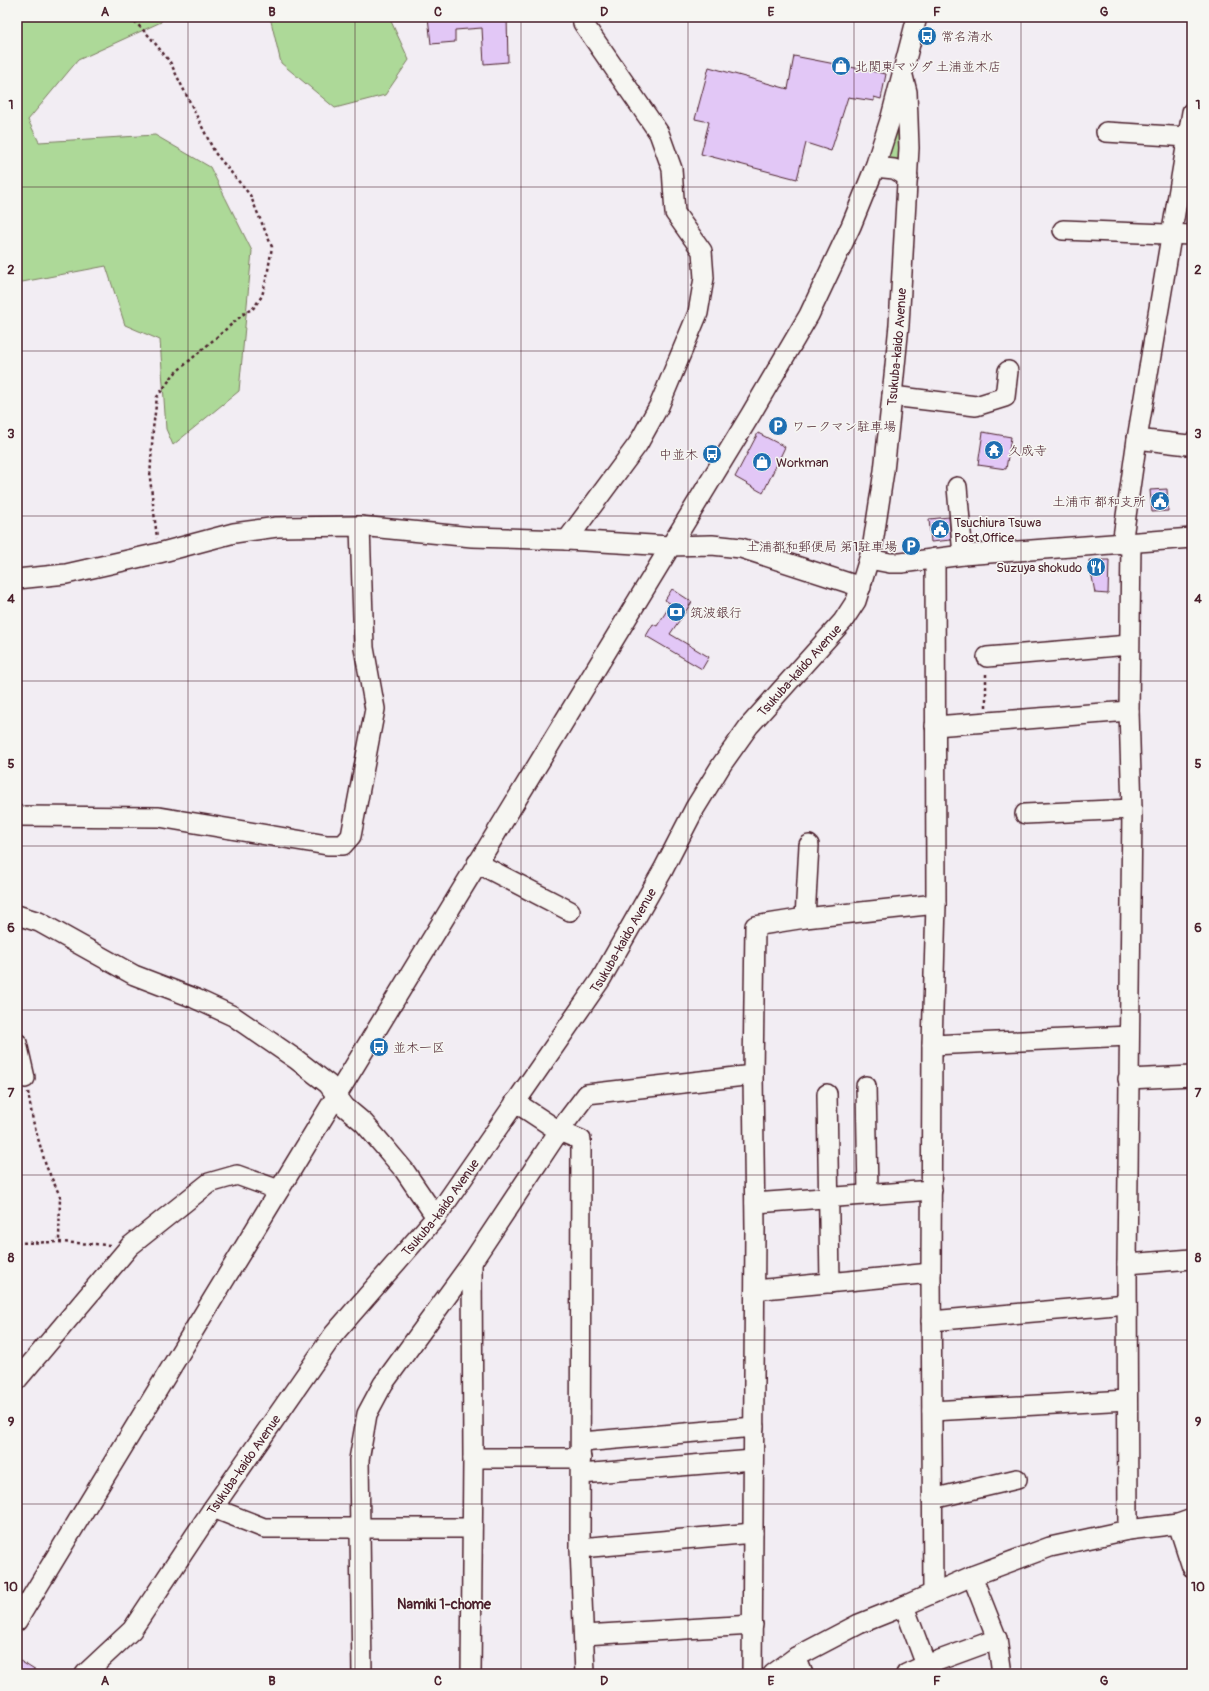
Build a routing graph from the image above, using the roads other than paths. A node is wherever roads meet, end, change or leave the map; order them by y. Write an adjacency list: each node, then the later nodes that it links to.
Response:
1 (582, 17): 20 (street)
2 (917, 17): 3 (street)
3 (903, 76): 4 (street); 6 (street, Tsukuba-kaido Avenue)
4 (891, 117): 6 (street); 8 (street)
5 (1190, 126): 7 (street); 11 (street)
6 (909, 132): 9 (street, Tsukuba-kaido Avenue)
7 (1106, 132)
8 (875, 167): 9 (street); 22 (street)
9 (908, 177): 14 (street, Tsukuba-kaido Avenue)
10 (1063, 230): 11 (street)
11 (1171, 234): 12 (street); 15 (street)
12 (1192, 236)
13 (1008, 371): 14 (street)
14 (892, 396): 25 (street, Tsukuba-kaido Avenue)
15 (1137, 439): 16 (street); 21 (street)
16 (1192, 443)
17 (957, 487): 23 (street)
18 (360, 526): 20 (street); 26 (street); 34 (street)
19 (1192, 538): 21 (street)
20 (567, 540): 22 (street)
21 (1126, 544): 23 (street); 28 (street)
22 (670, 546): 27 (street); 36 (street)
23 (963, 555): 24 (street)
24 (936, 558): 25 (street); 31 (street)
25 (869, 559): 27 (street, Tsukuba-kaido Avenue)
26 (17, 579)
27 (860, 587): 51 (street, Tsukuba-kaido Avenue)
28 (1129, 645): 29 (street); 30 (street)
29 (987, 657)
30 (1129, 711): 31 (street); 32 (street)
31 (935, 726): 37 (street)
32 (1132, 809): 33 (street); 41 (street)
33 (1025, 814)
34 (17, 816)
35 (808, 845): 40 (street)
36 (477, 863): 38 (street); 50 (street)
37 (936, 904): 40 (street); 43 (street)
38 (570, 911)
39 (17, 915): 50 (street)
40 (805, 918): 44 (street)
41 (1129, 1036): 43 (street); 47 (street)
42 (17, 1043): 46 (street)
43 (932, 1045): 54 (street)
44 (753, 1075): 52 (street); 57 (street)
45 (1192, 1076): 47 (street)
46 (25, 1078)
47 (1128, 1079): 61 (street)
48 (866, 1086): 55 (street)
49 (827, 1094): 56 (street)
50 (336, 1096): 53 (street); 58 (street)
51 (515, 1102): 52 (street); 58 (street, Tsukuba-kaido Avenue)
52 (559, 1130): 60 (street); 72 (street)
53 (280, 1190): 67 (street); 87 (street)
54 (932, 1190): 55 (street); 62 (street)
55 (868, 1194): 56 (street)
56 (828, 1197): 57 (street); 63 (street)
57 (755, 1203): 64 (street)
58 (436, 1217): 76 (street, Tsukuba-kaido Avenue)
59 (1192, 1259): 61 (street)
60 (472, 1262): 71 (street); 79 (street)
61 (1127, 1264): 65 (street)
62 (931, 1273): 63 (street); 66 (street)
63 (830, 1283): 64 (street)
64 (755, 1290): 70 (street)
65 (1127, 1304): 66 (street); 68 (street)
66 (931, 1321): 69 (street)
67 (17, 1380)
68 (1127, 1400): 69 (street); 80 (street)
69 (932, 1411): 75 (street)
70 (754, 1427): 72 (street); 73 (street)
71 (473, 1458): 72 (street); 78 (street)
72 (581, 1458): 73 (street); 82 (street)
73 (753, 1460): 81 (street)
74 (1017, 1479): 75 (street)
75 (932, 1499): 85 (street)
76 (213, 1508): 79 (street); 93 (street, Tsukuba-kaido Avenue)
77 (1185, 1521): 80 (street); 83 (street)
78 (472, 1528): 79 (street); 95 (street)
79 (360, 1529): 94 (street)
80 (1128, 1530): 84 (street)
81 (753, 1533): 82 (street); 88 (street)
82 (580, 1548): 89 (street)
83 (1192, 1567)
84 (972, 1576): 85 (street); 90 (street)
85 (933, 1593): 86 (street)
86 (904, 1606): 91 (street); 92 (street)
87 (17, 1622)
88 (752, 1625): 89 (street); 97 (street)
89 (584, 1635): 96 (street)
90 (997, 1639): 92 (street); 100 (street)
91 (800, 1665): 98 (street)
92 (926, 1665): 99 (street)
93 (85, 1674)
94 (362, 1674)
95 (471, 1674)
96 (585, 1674)
97 (752, 1674)
98 (773, 1674)
99 (906, 1674)
100 (1002, 1674)

